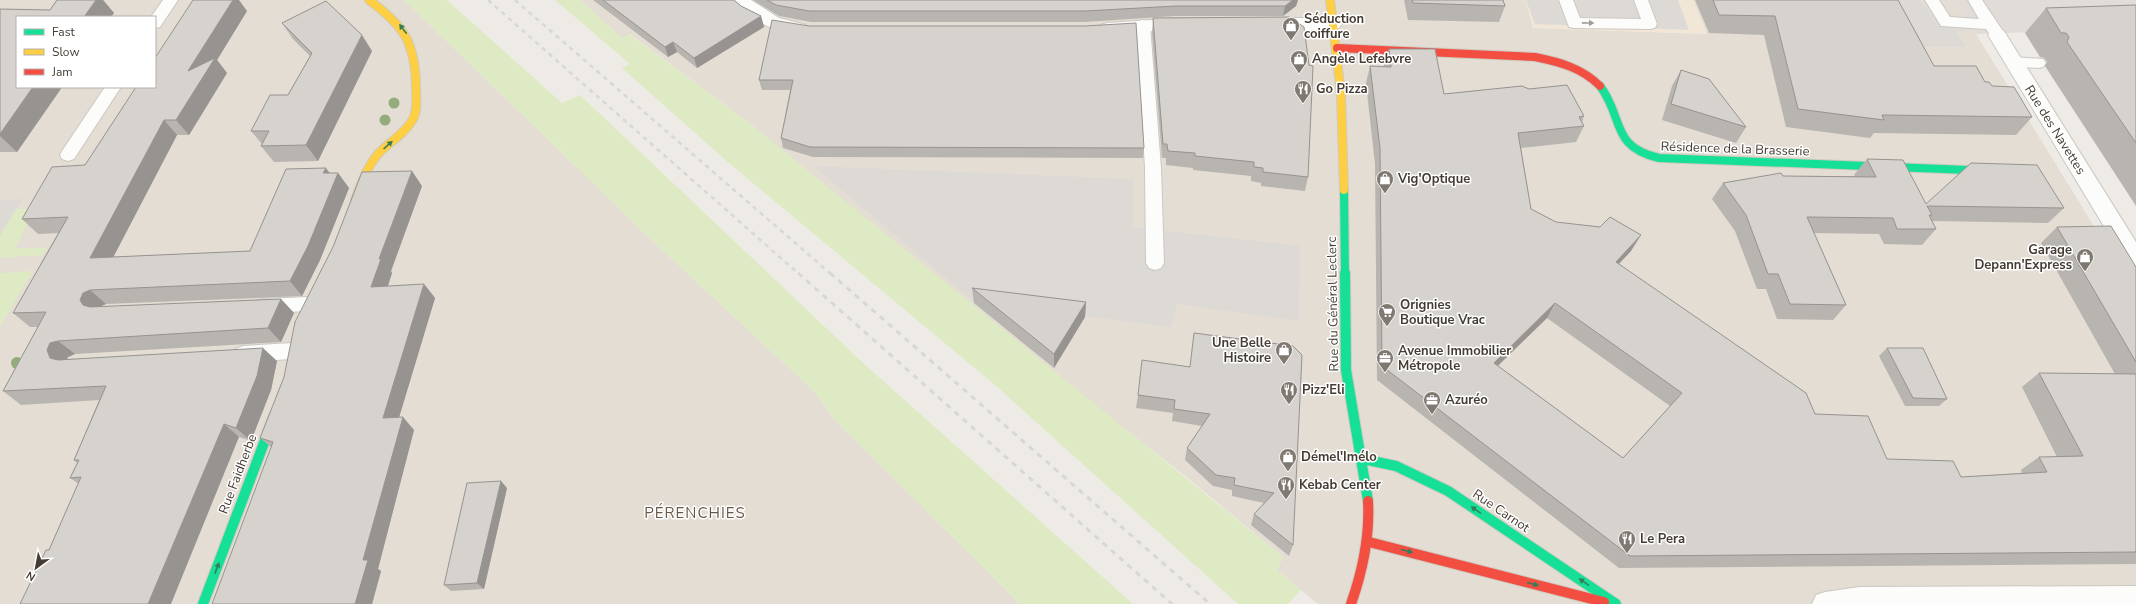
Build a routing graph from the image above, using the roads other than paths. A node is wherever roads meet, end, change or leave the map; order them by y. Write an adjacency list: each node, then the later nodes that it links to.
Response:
1 (170, 0): 9 (lane)
2 (369, 0): 23 (street, one-way to 2)
3 (738, 0): 14 (street)
4 (1330, 0): 12 (street, Rue du Général Leclerc)
5 (1566, 0): 6 (lane, one-way to 6)
6 (1641, 0)
7 (1932, 0): 16 (lane)
8 (1975, 0): 16 (lane, Rue des Navettes)
9 (156, 21)
10 (1198, 24): 13 (street)
11 (1254, 24): 12 (street)
12 (1333, 24): 17 (street, Rue du Général Leclerc)
13 (1143, 25): 15 (street); 25 (lane)
14 (818, 29)
15 (1092, 29)
16 (1994, 30): 18 (street, Rue des Navettes)
17 (1337, 48): 22 (street, Résidence de la Brasserie); 31 (street, Rue du Général Leclerc)
18 (2013, 62): 19 (lane); 24 (street, Rue des Navettes)
19 (2038, 63)
20 (112, 88): 21 (lane)
21 (68, 155)
22 (2006, 171)
23 (351, 211)
24 (2136, 260)
25 (1155, 264)
26 (309, 305): 27 (lane)
27 (246, 307)
28 (292, 351): 29 (lane)
29 (222, 355)
30 (279, 404): 34 (street, Rue Faidherbe, one-way to 30)
31 (1363, 458): 32 (street, Rue du Général Leclerc); 37 (street, Rue Carnot, one-way to 31)
32 (1369, 542): 35 (street, Rue du Général Leclerc); 36 (street, one-way to 36)
33 (2136, 598): 38 (street)
34 (203, 604)
35 (1350, 604)
36 (1610, 604)
37 (1616, 604)
38 (1825, 604)

